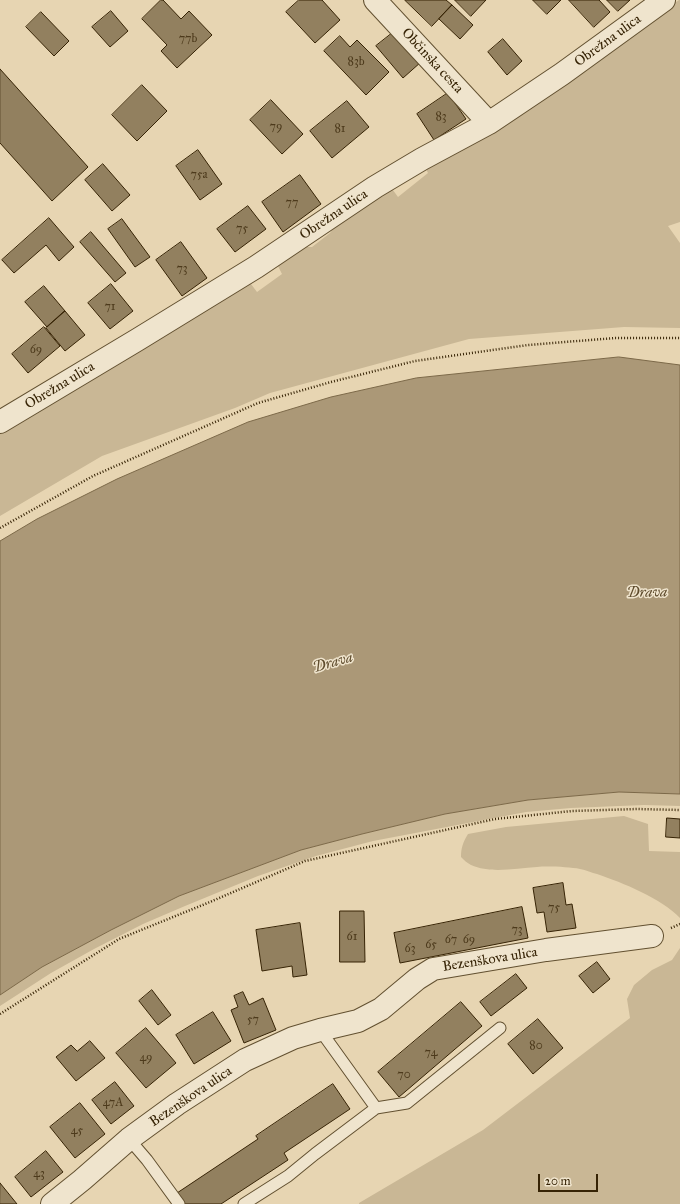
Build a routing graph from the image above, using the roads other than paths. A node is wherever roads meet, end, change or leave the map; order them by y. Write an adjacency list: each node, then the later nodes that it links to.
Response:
1 (375, 0): 3 (street, Občinska cesta)
2 (664, 0): 3 (street, Obrežna ulica)
3 (488, 123): 4 (street, Obrežna ulica)
4 (0, 422)
5 (652, 936): 7 (street, Bezenškova ulica)
6 (500, 1028): 8 (lane)
7 (320, 1030): 8 (lane); 9 (street, Bezenškova ulica)
8 (376, 1108): 12 (lane)
9 (130, 1139): 10 (street, Bezenškova ulica); 11 (lane)
10 (52, 1204)
11 (179, 1204)
12 (244, 1204)

